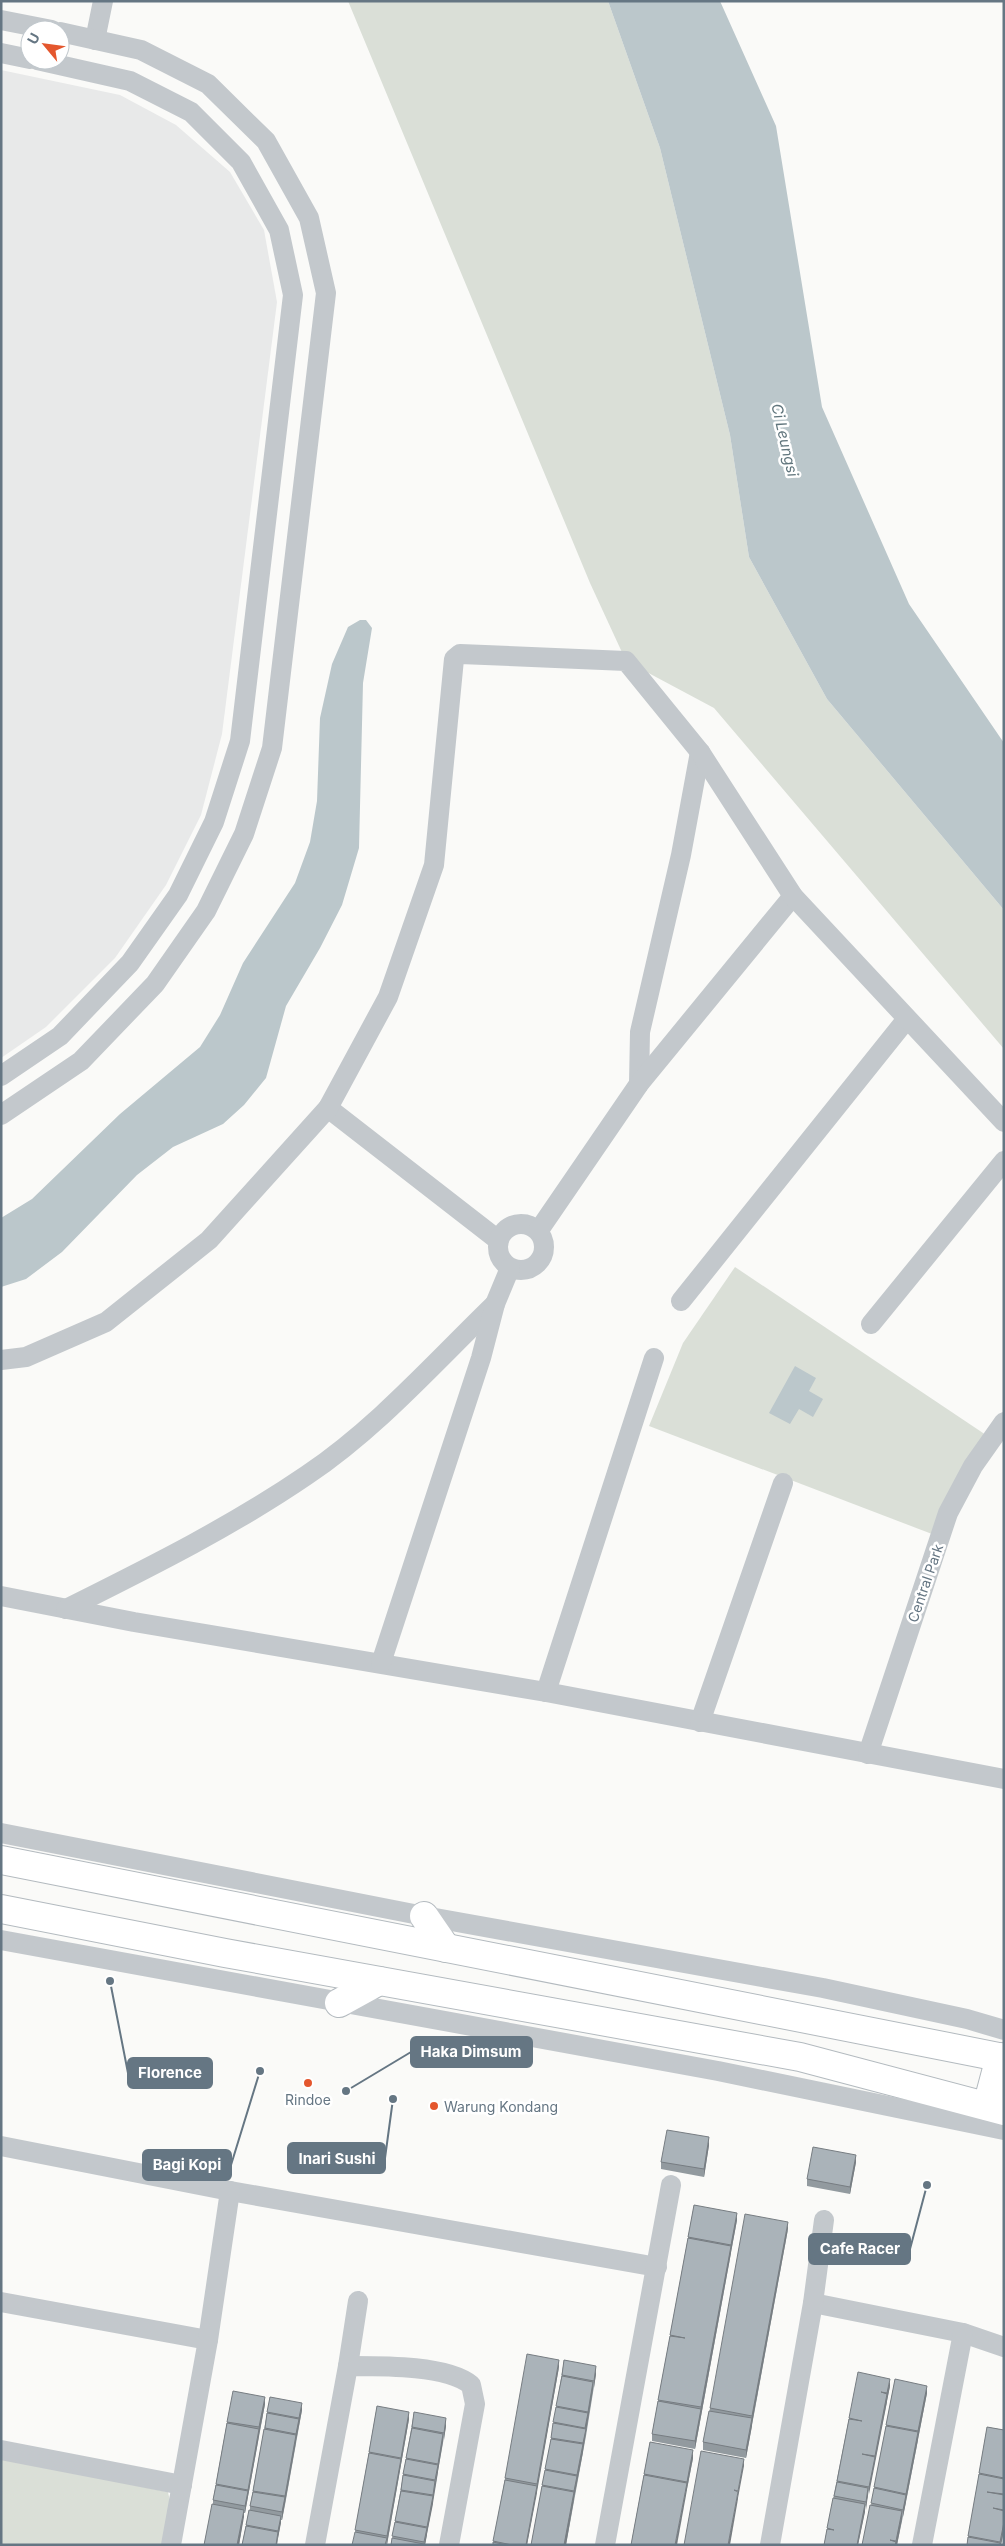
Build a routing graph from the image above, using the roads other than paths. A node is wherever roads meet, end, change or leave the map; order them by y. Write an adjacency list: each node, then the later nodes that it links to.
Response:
1 (103, 1): 5 (street)
2 (1, 20): 3 (street)
3 (20, 24)
4 (70, 34): 5 (street)
5 (95, 40): 15 (street)
6 (1, 53): 7 (street)
7 (20, 56)
8 (70, 67): 12 (street)
9 (700, 752): 10 (street); 13 (street); 14 (street)
10 (793, 896): 11 (street); 13 (street)
11 (906, 1020): 16 (street); 21 (street)
12 (1, 1076)
13 (639, 1084): 18 (street)
14 (328, 1108): 19 (street); 25 (street)
15 (1, 1115)
16 (1004, 1122)
17 (1004, 1161): 23 (street)
18 (539, 1230): 19 (street); 20 (street)
19 (498, 1240): 20 (street)
20 (510, 1268): 22 (street)
21 (681, 1301)
22 (494, 1304): 29 (street); 30 (street)
23 (871, 1324)
24 (654, 1358): 31 (street)
25 (1, 1360)
26 (1004, 1422): 33 (street, Central Park)
27 (782, 1483): 32 (street)
28 (1, 1596): 29 (street)
29 (66, 1610): 30 (street)
30 (381, 1663): 31 (street)
31 (546, 1692): 32 (street)
32 (700, 1722): 33 (street)
33 (868, 1754): 34 (street)
34 (1004, 1779)
35 (1, 1833): 38 (street)
36 (1, 1860): 40 (street)
37 (1, 1909): 41 (street)
38 (424, 1916): 40 (street); 43 (street)
39 (1, 1940): 42 (street)
40 (446, 1948): 44 (street)
41 (379, 1981): 42 (street); 45 (street)
42 (339, 2003): 46 (street)
43 (1004, 2030)
44 (1002, 2058): 45 (street)
45 (996, 2109)
46 (1004, 2130)
47 (1, 2146): 49 (street)
48 (671, 2185): 51 (street)
49 (230, 2191): 51 (street); 56 (street)
50 (824, 2220): 54 (street)
51 (657, 2267): 64 (street)
52 (358, 2301): 58 (street)
53 (1, 2302): 56 (street)
54 (813, 2303): 55 (street); 65 (street)
55 (963, 2333): 57 (street); 66 (street)
56 (208, 2340): 60 (street)
57 (1004, 2346)
58 (348, 2366): 62 (street); 63 (street)
59 (1, 2450): 60 (street)
60 (182, 2484): 61 (street)
61 (171, 2545)
62 (315, 2545)
63 (449, 2545)
64 (605, 2545)
65 (770, 2545)
66 (922, 2545)

